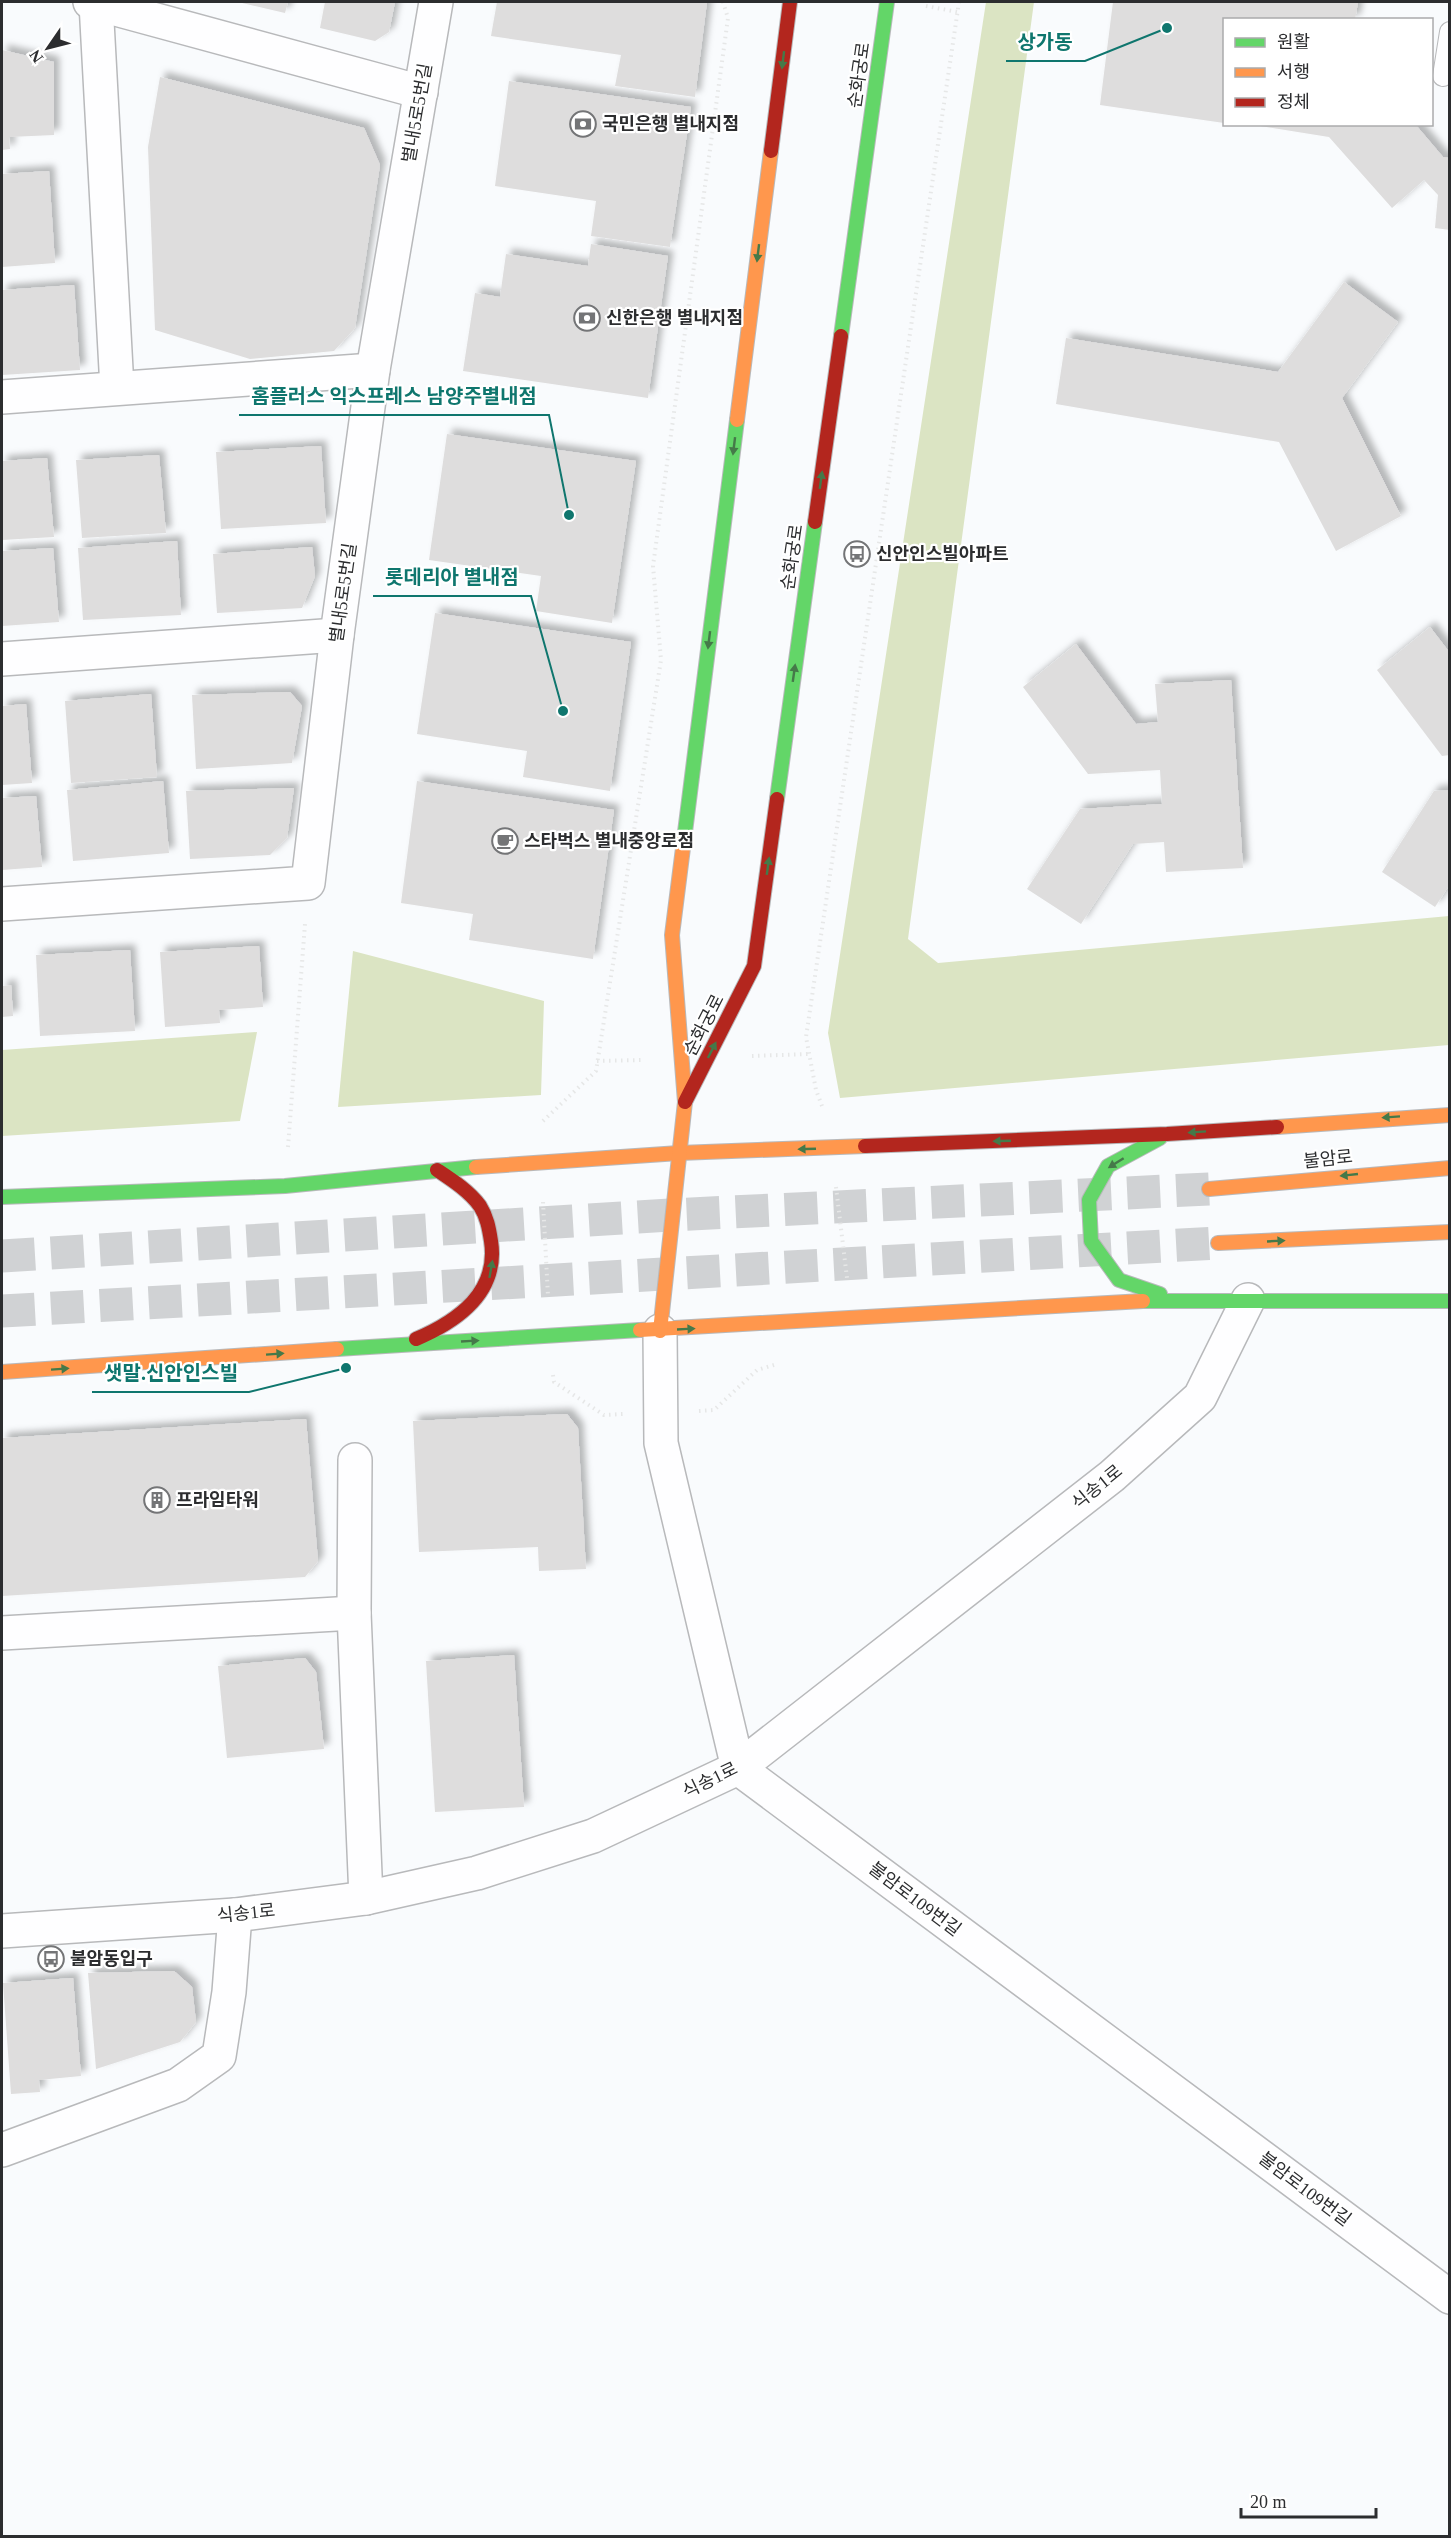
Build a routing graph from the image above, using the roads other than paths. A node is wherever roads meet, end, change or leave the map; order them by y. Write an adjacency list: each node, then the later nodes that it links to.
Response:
1 (93, 2): 7 (street); 9 (street)
2 (436, 2): 7 (street, 별내5로5번길)
3 (790, 2): 14 (street, 순화궁로, one-way to 14)
4 (887, 2): 14 (street, 순화궁로, one-way to 4)
5 (1449, 32): 6 (lane)
6 (1443, 76)
7 (421, 92): 8 (street, 별내5로5번길)
8 (373, 370): 9 (street); 11 (street, 별내5로5번길)
9 (117, 388): 10 (street)
10 (2, 397)
11 (337, 634): 12 (street); 13 (street, 별내5로5번길)
12 (2, 659)
13 (2, 904)
14 (685, 1102): 17 (street, 순화궁로)
15 (1449, 1115): 16 (street, one-way to 16)
16 (1167, 1134): 17 (street, one-way to 17); 24 (street, one-way to 24)
17 (679, 1154): 19 (street); 27 (street, 순화궁로)
18 (1449, 1168): 20 (street, 불암로, one-way to 20)
19 (437, 1170): 21 (street); 28 (street, one-way to 19)
20 (1209, 1189)
21 (2, 1197)
22 (1449, 1232): 23 (street, one-way to 22)
23 (1218, 1244)
24 (1177, 1299): 25 (street); 27 (street, one-way to 24)
25 (1248, 1300): 26 (street); 33 (street, 식송1로)
26 (1449, 1301)
27 (660, 1331): 28 (street, one-way to 27); 33 (street)
28 (403, 1344): 29 (street, one-way to 28)
29 (2, 1372)
30 (355, 1460): 31 (street)
31 (354, 1613): 32 (street); 34 (street)
32 (2, 1633)
33 (738, 1768): 34 (street, 식송1로); 38 (street, 불암로109번길)
34 (366, 1898): 35 (street, 식송1로)
35 (235, 1915): 36 (street, 식송1로); 37 (street)
36 (2, 1931)
37 (2, 2150)
38 (1449, 2297)

